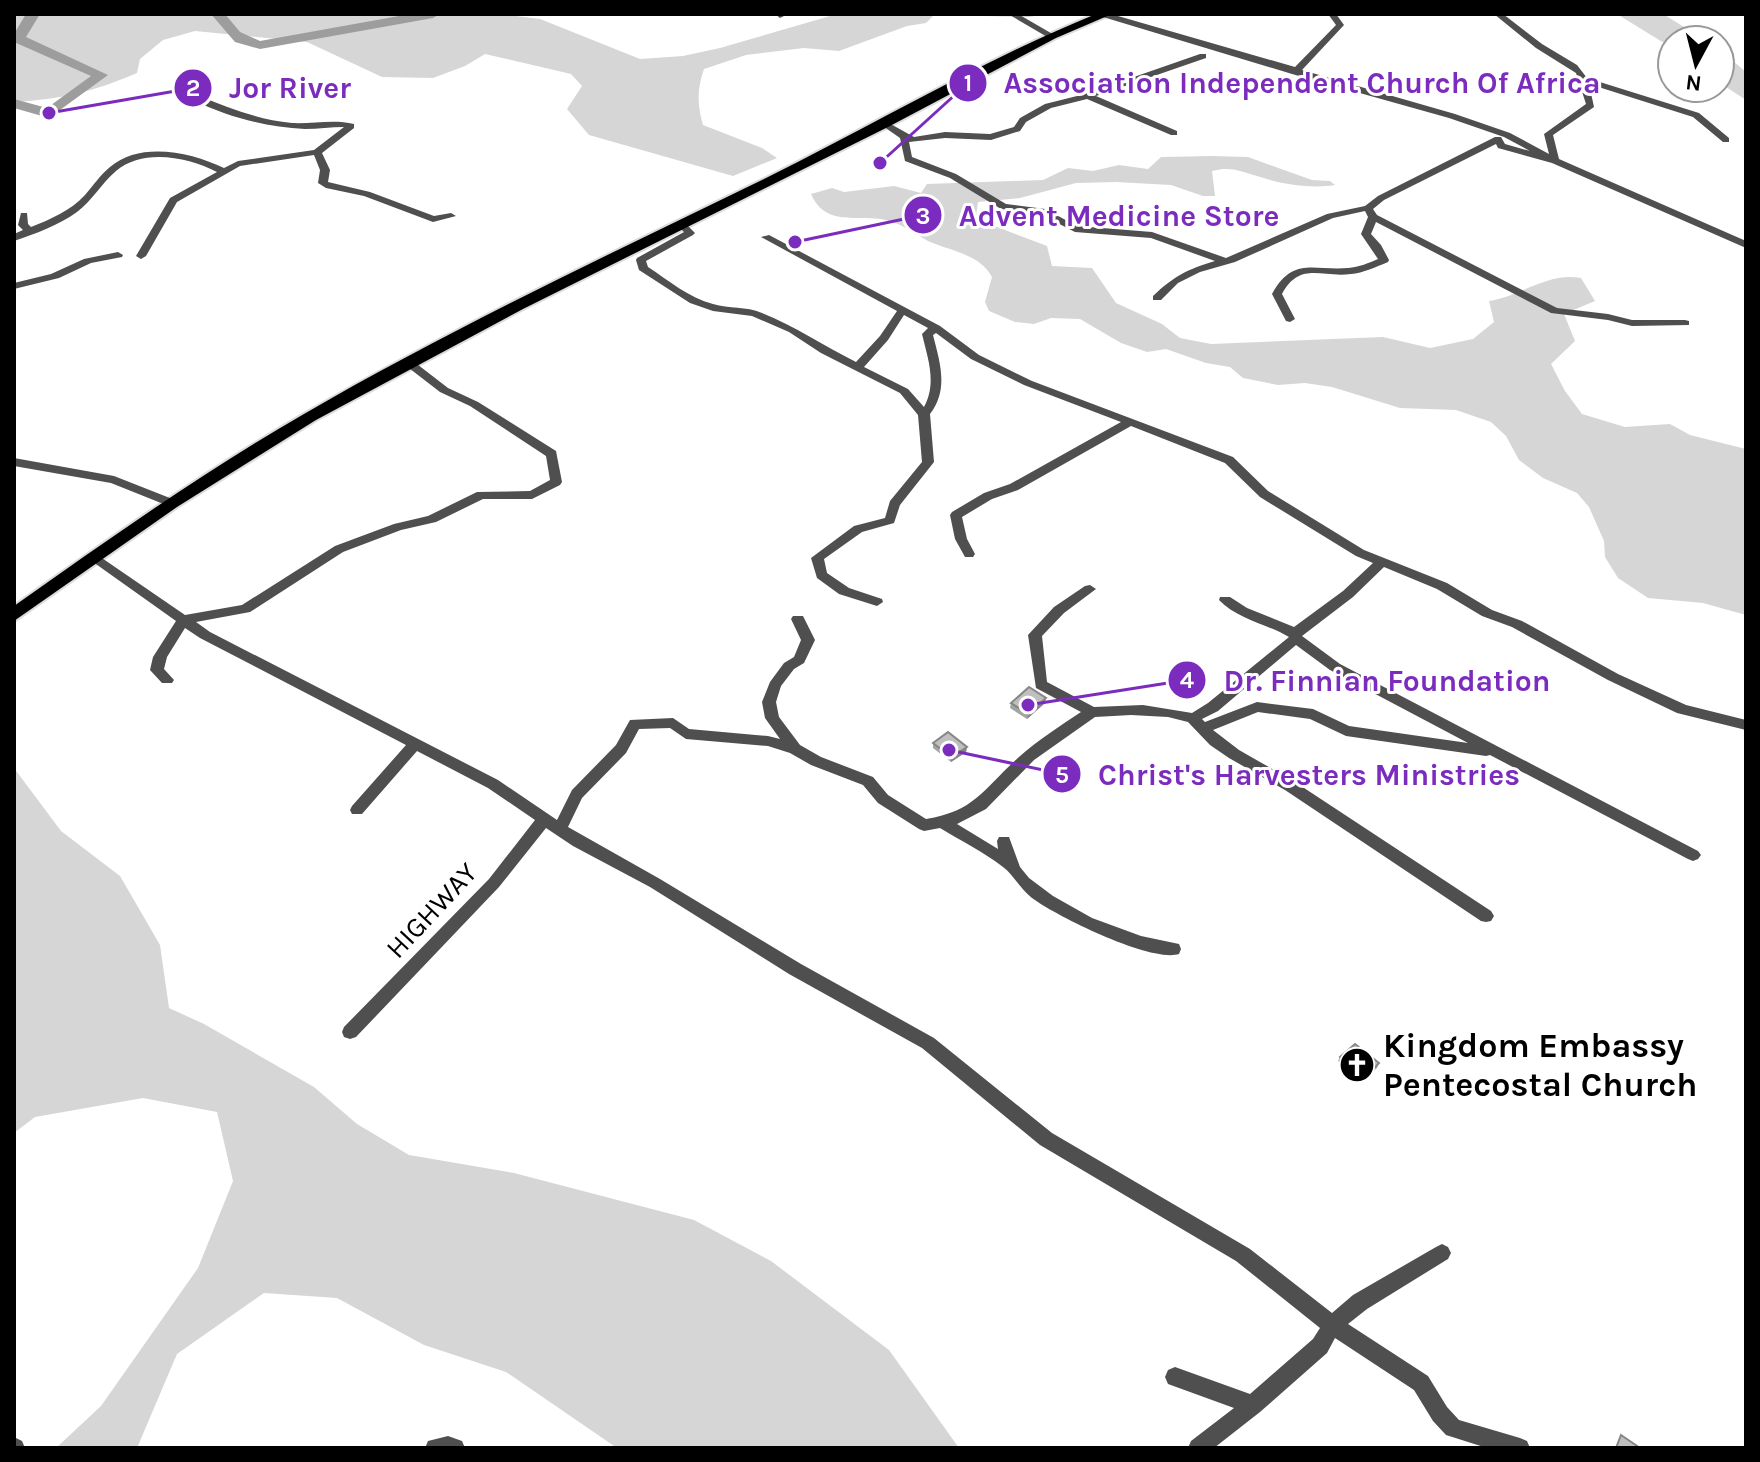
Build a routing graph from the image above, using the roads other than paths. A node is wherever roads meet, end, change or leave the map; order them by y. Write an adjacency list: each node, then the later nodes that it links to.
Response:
1 (1012, 14): 6 (street)
2 (1106, 14): 5 (street); 6 (main road)
3 (1332, 14): 7 (street)
4 (1498, 14): 8 (street)
5 (1156, 27): 7 (street); 9 (street)
6 (1052, 36): 11 (main road)
7 (1295, 72): 16 (street)
8 (1586, 80): 14 (street); 16 (street)
9 (1088, 96): 12 (street); 13 (street)
10 (196, 98): 15 (street)
11 (884, 124): 13 (street); 21 (main road)
12 (1174, 133)
13 (904, 137): 29 (street)
14 (1726, 140)
15 (317, 152): 17 (street); 20 (street)
16 (1555, 161): 18 (street); 26 (street)
17 (222, 171): 23 (street); 28 (street)
18 (1370, 213): 29 (street); 33 (street); 34 (street)
19 (24, 215): 23 (street)
20 (451, 216)
21 (683, 226): 36 (main road); 37 (street)
22 (14, 230): 23 (street)
23 (29, 230): 25 (street)
24 (766, 237): 32 (street)
25 (14, 238)
26 (1746, 245)
27 (118, 255): 30 (street)
28 (141, 256)
29 (1224, 261): 31 (street)
30 (14, 286)
31 (1157, 298)
32 (902, 311): 35 (street); 37 (street)
33 (1290, 319)
34 (1685, 323)
35 (936, 328): 38 (street); 39 (street)
36 (409, 363): 41 (main road); 50 (street)
37 (857, 368): 38 (street)
38 (924, 414): 47 (street)
39 (1128, 423): 42 (street); 44 (street)
40 (14, 462): 41 (street)
41 (171, 503): 43 (main road)
42 (969, 554)
43 (92, 557): 48 (main road); 50 (street)
44 (1382, 562): 51 (street); 55 (street)
45 (1090, 589): 53 (street)
46 (1225, 600): 51 (street)
47 (877, 602)
48 (14, 615)
49 (798, 619): 57 (street)
50 (183, 620): 52 (street); 56 (street)
51 (1295, 636): 54 (street); 58 (street)
52 (167, 680)
53 (1092, 712): 54 (street); 60 (street)
54 (1198, 723): 58 (street); 65 (street)
55 (1746, 725)
56 (415, 744): 59 (street); 61 (street)
57 (795, 749): 60 (street); 61 (street, HIGHWAY)
58 (1495, 751): 63 (street)
59 (357, 810)
60 (944, 823): 64 (street)
61 (552, 824): 67 (street, HIGHWAY); 69 (street)
62 (1004, 841): 64 (street)
63 (1693, 855)
64 (1007, 862): 66 (street)
65 (1486, 916)
66 (1173, 949)
67 (350, 1032)
68 (1442, 1253): 69 (street)
69 (1332, 1325): 71 (street); 75 (street)
70 (1175, 1377): 71 (street)
71 (1253, 1405): 74 (street)
72 (435, 1448): 73 (street)
73 (455, 1448)
74 (1198, 1448)
75 (1520, 1448)

